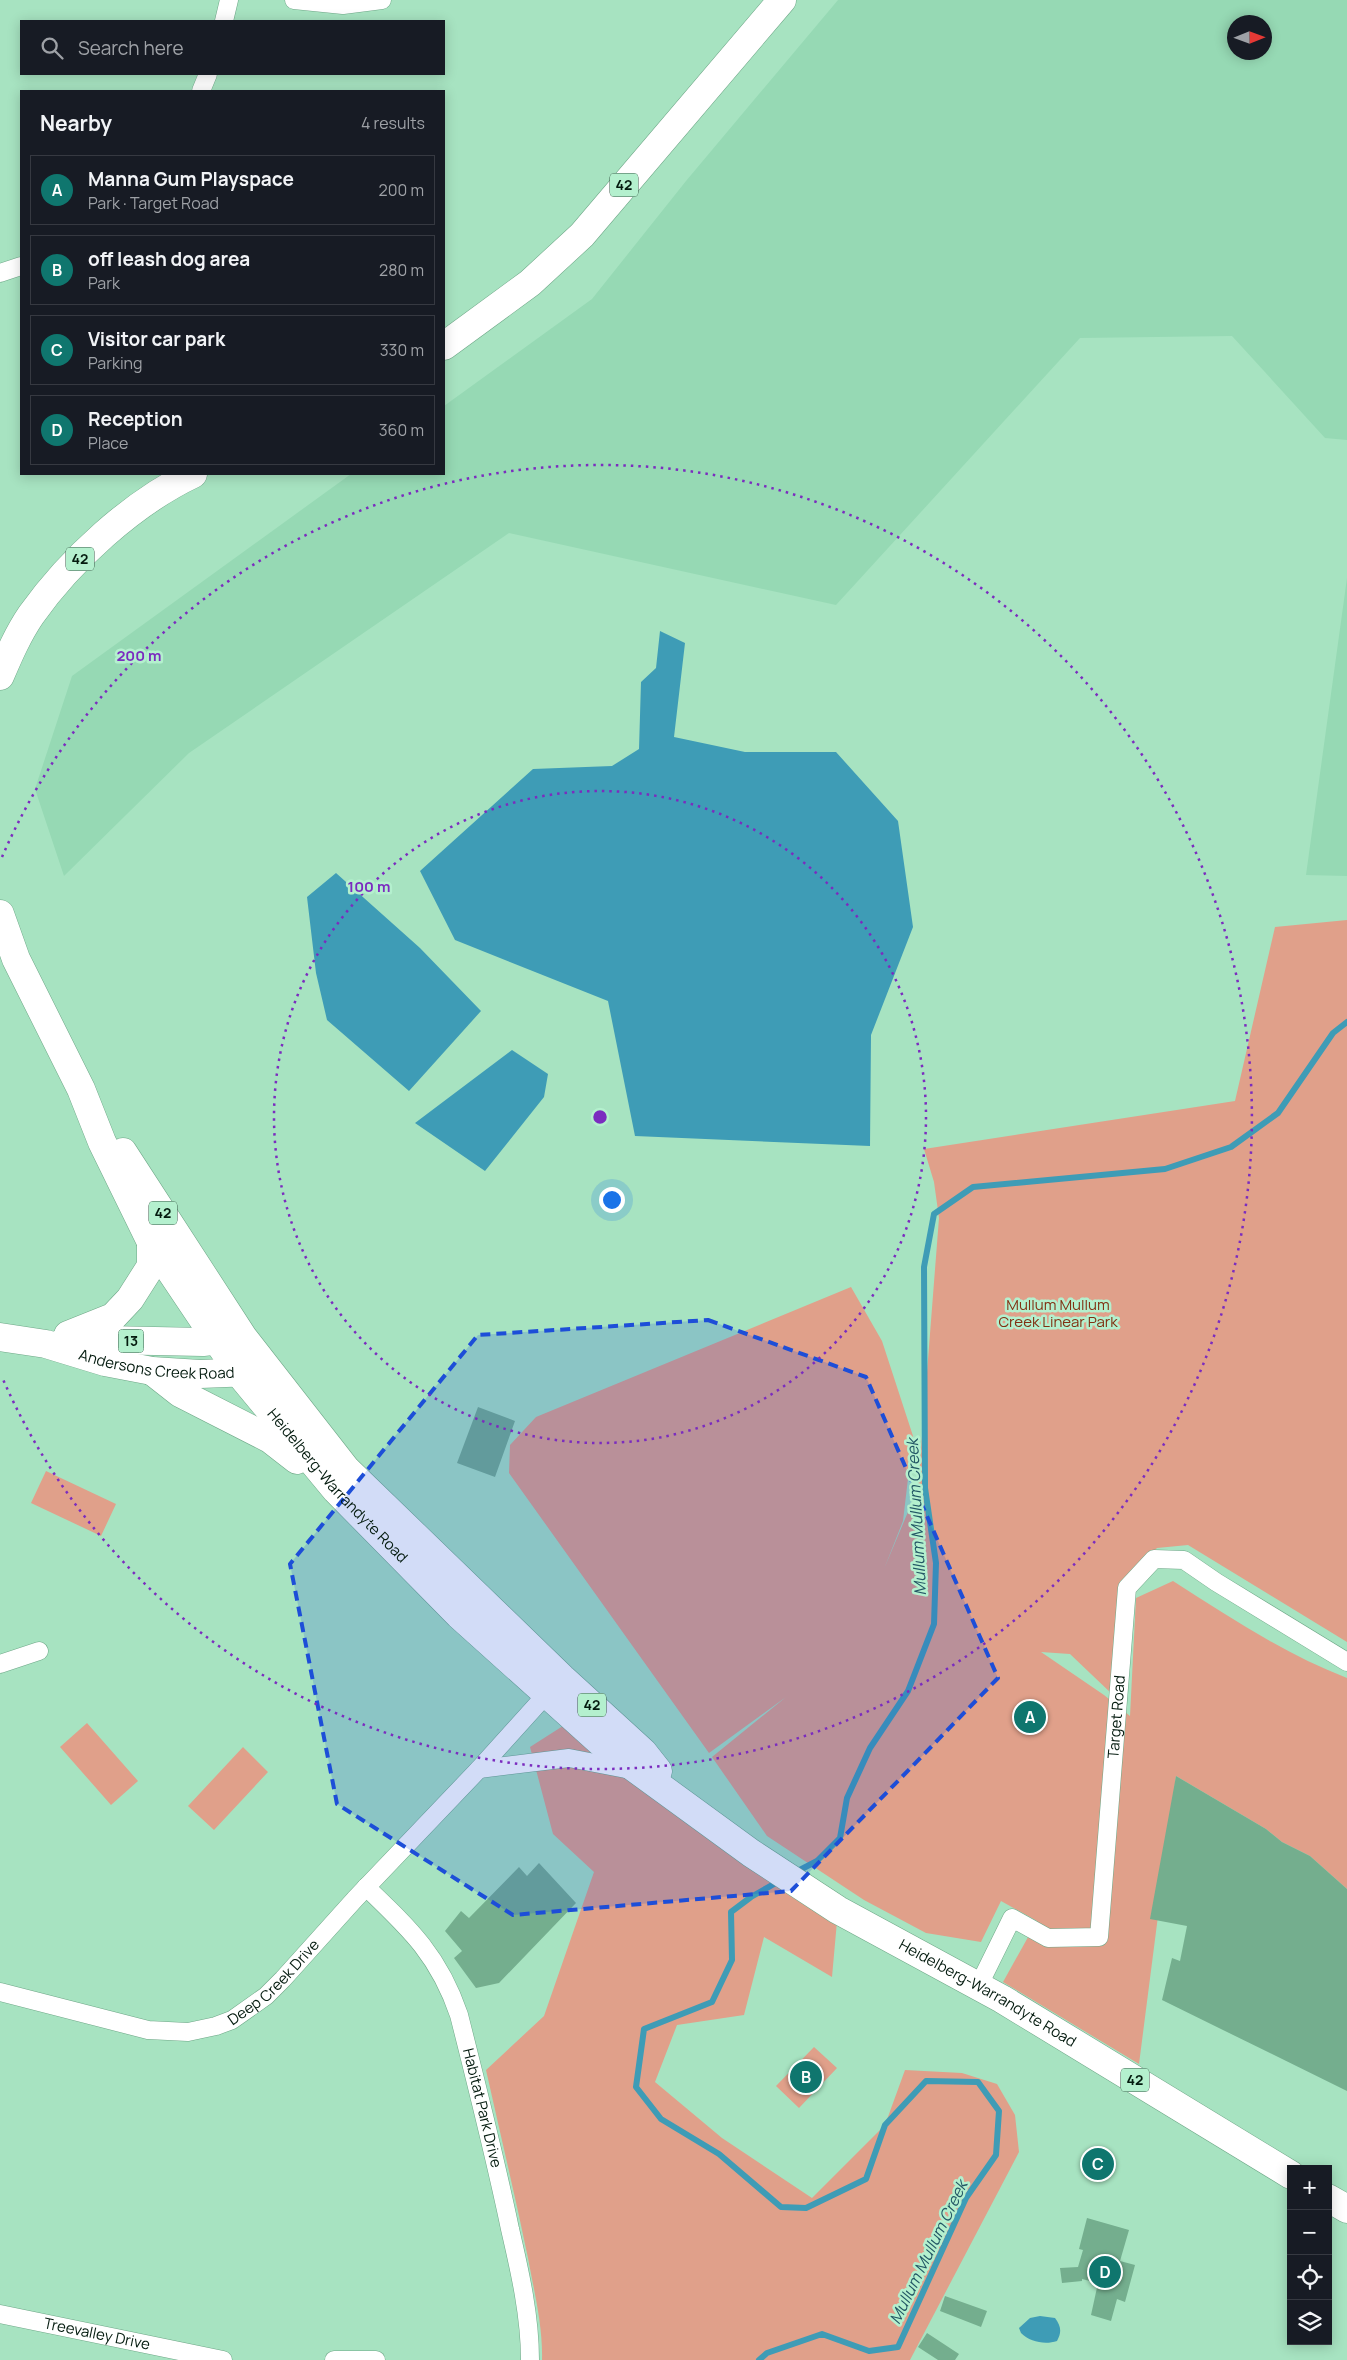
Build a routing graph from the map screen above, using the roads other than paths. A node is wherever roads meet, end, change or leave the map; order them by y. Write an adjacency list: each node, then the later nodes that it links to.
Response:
1 (229, 0): 5 (street)
2 (294, 0): 3 (street)
3 (382, 0)
4 (782, 0): 10 (main road, 42)
5 (224, 20)
6 (208, 75): 7 (street)
7 (201, 90)
8 (20, 266): 9 (street)
9 (0, 273)
10 (445, 345)
11 (191, 475): 12 (main road, 42)
12 (0, 676)
13 (0, 914): 14 (main road, Heidelberg-Warrandyte Road / 42)
14 (81, 1089): 15 (main road, Heidelberg-Warrandyte Road / 42); 17 (main road, Heidelberg-Warrandyte Road / 42)
15 (151, 1242): 18 (main road, Heidelberg-Warrandyte Road / 42); 19 (main road)
16 (0, 1337): 19 (main road, Andersons Creek Road / 13)
17 (243, 1337): 18 (main road, Andersons Creek Road / 13); 20 (main road, Heidelberg-Warrandyte Road / 42)
18 (216, 1342): 19 (main road, Andersons Creek Road / 13); 22 (main road, Heidelberg-Warrandyte Road / 42)
19 (46, 1344): 21 (main road, Andersons Creek Road / 13)
20 (268, 1370): 22 (main road, Andersons Creek Road / 13); 27 (main road, Heidelberg-Warrandyte Road / 42)
21 (152, 1371): 22 (main road, Andersons Creek Road / 13); 23 (main road)
22 (239, 1373): 23 (main road, Heidelberg-Warrandyte Road / 42)
23 (336, 1490): 27 (main road, Heidelberg-Warrandyte Road / 42)
24 (39, 1651): 26 (street)
25 (1347, 1662): 32 (street, Target Road)
26 (0, 1664)
27 (554, 1686): 28 (street, Deep Creek Drive); 29 (main road, Heidelberg-Warrandyte Road / 42); 30 (main road, Heidelberg-Warrandyte Road / 42)
28 (479, 1769): 29 (street); 31 (street, Deep Creek Drive)
29 (641, 1773): 30 (main road, Heidelberg-Warrandyte Road / 42)
30 (687, 1807): 32 (main road, Heidelberg-Warrandyte Road / 42)
31 (366, 1888): 33 (street, Deep Creek Drive); 41 (street, Habitat Park Drive)
32 (978, 1987): 34 (main road, Heidelberg-Warrandyte Road / 42)
33 (0, 1992)
34 (1287, 2173)
35 (1332, 2200): 36 (main road)
36 (1347, 2209)
37 (0, 2314): 38 (street, Treevalley Drive)
38 (223, 2360)
39 (334, 2360): 40 (street)
40 (376, 2360)
41 (530, 2360)

